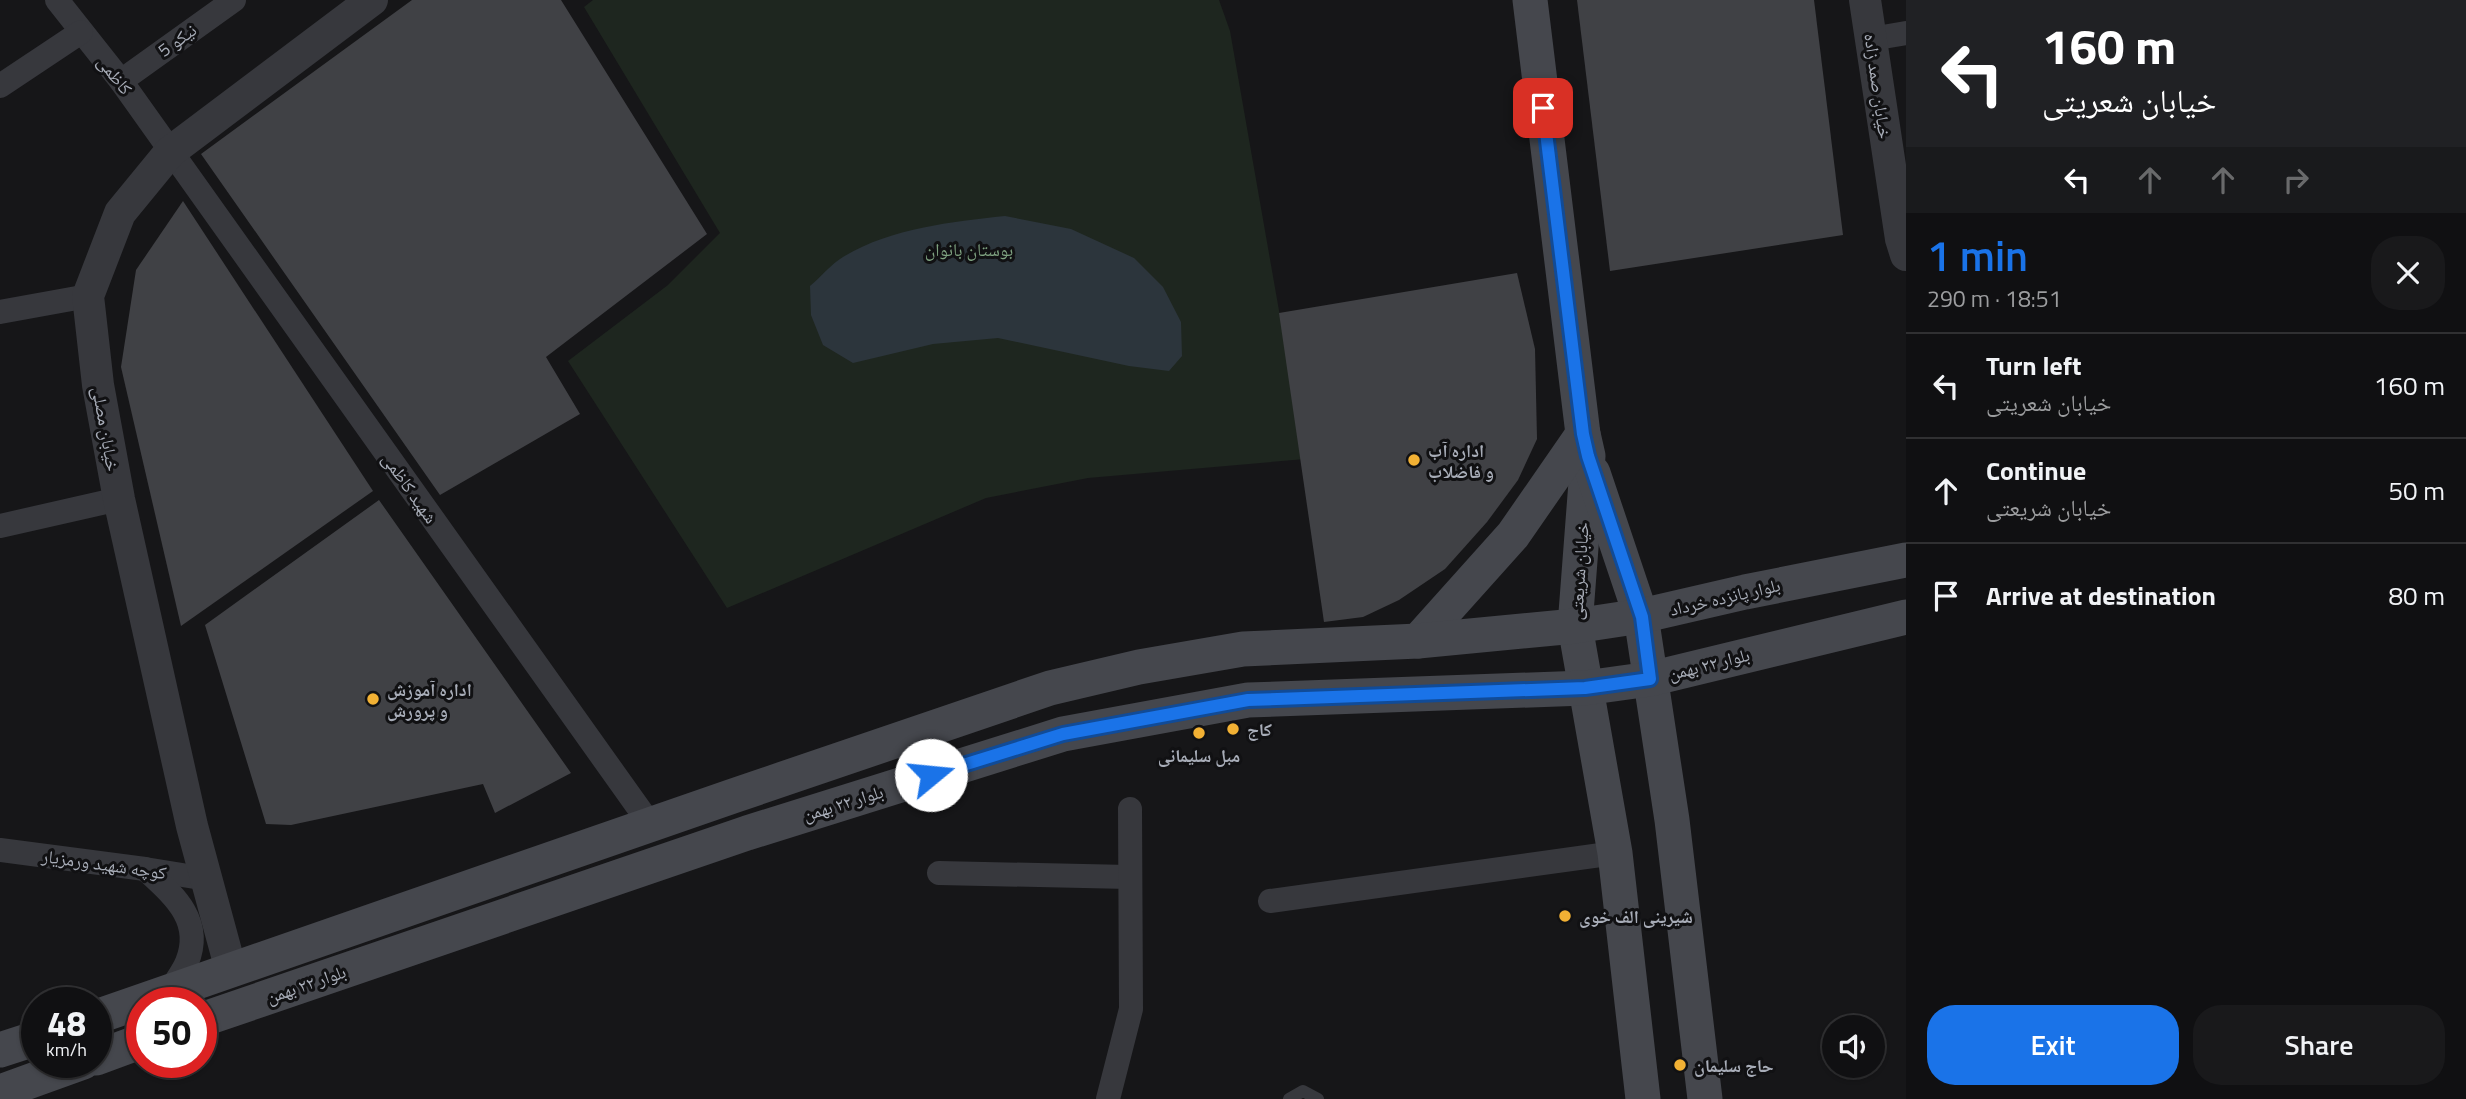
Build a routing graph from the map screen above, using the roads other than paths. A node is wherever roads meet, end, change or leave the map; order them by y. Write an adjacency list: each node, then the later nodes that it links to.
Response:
1 (57, 0): 6 (street, کاظمی)
2 (234, 0): 9 (street, نیکو 5)
3 (373, 0): 12 (street, خیابان مصلی)
4 (1530, 0): 16 (main road, خیابان شریعتی)
5 (1865, 0): 8 (street, خیابان صمد زاده)
6 (80, 32): 9 (street, کاظمی); 10 (street)
7 (1906, 33): 8 (street)
8 (1871, 39): 11 (street, خیابان صمد زاده)
9 (121, 81): 12 (street, کاظمی)
10 (0, 86)
11 (1896, 139): 13 (street, خیابان صمد زاده)
12 (170, 152): 14 (street, خیابان مصلی); 27 (street, شهید کاظمی)
13 (1906, 255)
14 (88, 296): 15 (street); 17 (street, خیابان مصلی)
15 (0, 312)
16 (1585, 445): 20 (main road); 22 (main road, خیابان شریعتی); 23 (main road)
17 (119, 499): 18 (street); 33 (street, خیابان مصلی)
18 (0, 526)
19 (1906, 560): 20 (main road, بلوار پانزده خرداد)
20 (1642, 617): 22 (main road, بلوار پانزده خرداد); 24 (main road)
21 (1906, 617): 24 (main road, بلوار ۲۲ بهمن)
22 (1575, 626): 23 (main road, بلوار پانزده خرداد); 25 (main road, خیابان شریعتی)
23 (1418, 641): 27 (main road)
24 (1650, 679): 25 (main road, بلوار ۲۲ بهمن); 48 (main road)
25 (1585, 688): 29 (main road, خیابان شریعتی); 38 (main road, بلوار ۲۲ بهمن)
26 (1129, 809): 32 (street)
27 (650, 824): 35 (main road)
28 (0, 850): 30 (street, کوچه شهید ورمزیار)
29 (1615, 853): 34 (street); 47 (main road, خیابان شریعتی)
30 (145, 869): 33 (street, کوچه شهید ورمزیار); 36 (street)
31 (939, 873): 32 (street)
32 (1129, 877): 44 (street)
33 (207, 879): 35 (street, خیابان مصلی)
34 (1270, 901)
35 (231, 970): 37 (main road); 38 (main road)
36 (172, 987)
37 (182, 987)
38 (245, 1005): 39 (main road, بلوار ۲۲ بهمن)
39 (217, 1015)
40 (21, 1043): 41 (main road)
41 (0, 1050)
42 (39, 1078): 43 (main road)
43 (0, 1092)
44 (1108, 1099)
45 (1289, 1099): 46 (lane)
46 (1318, 1099)
47 (1643, 1099)
48 (1705, 1099)

